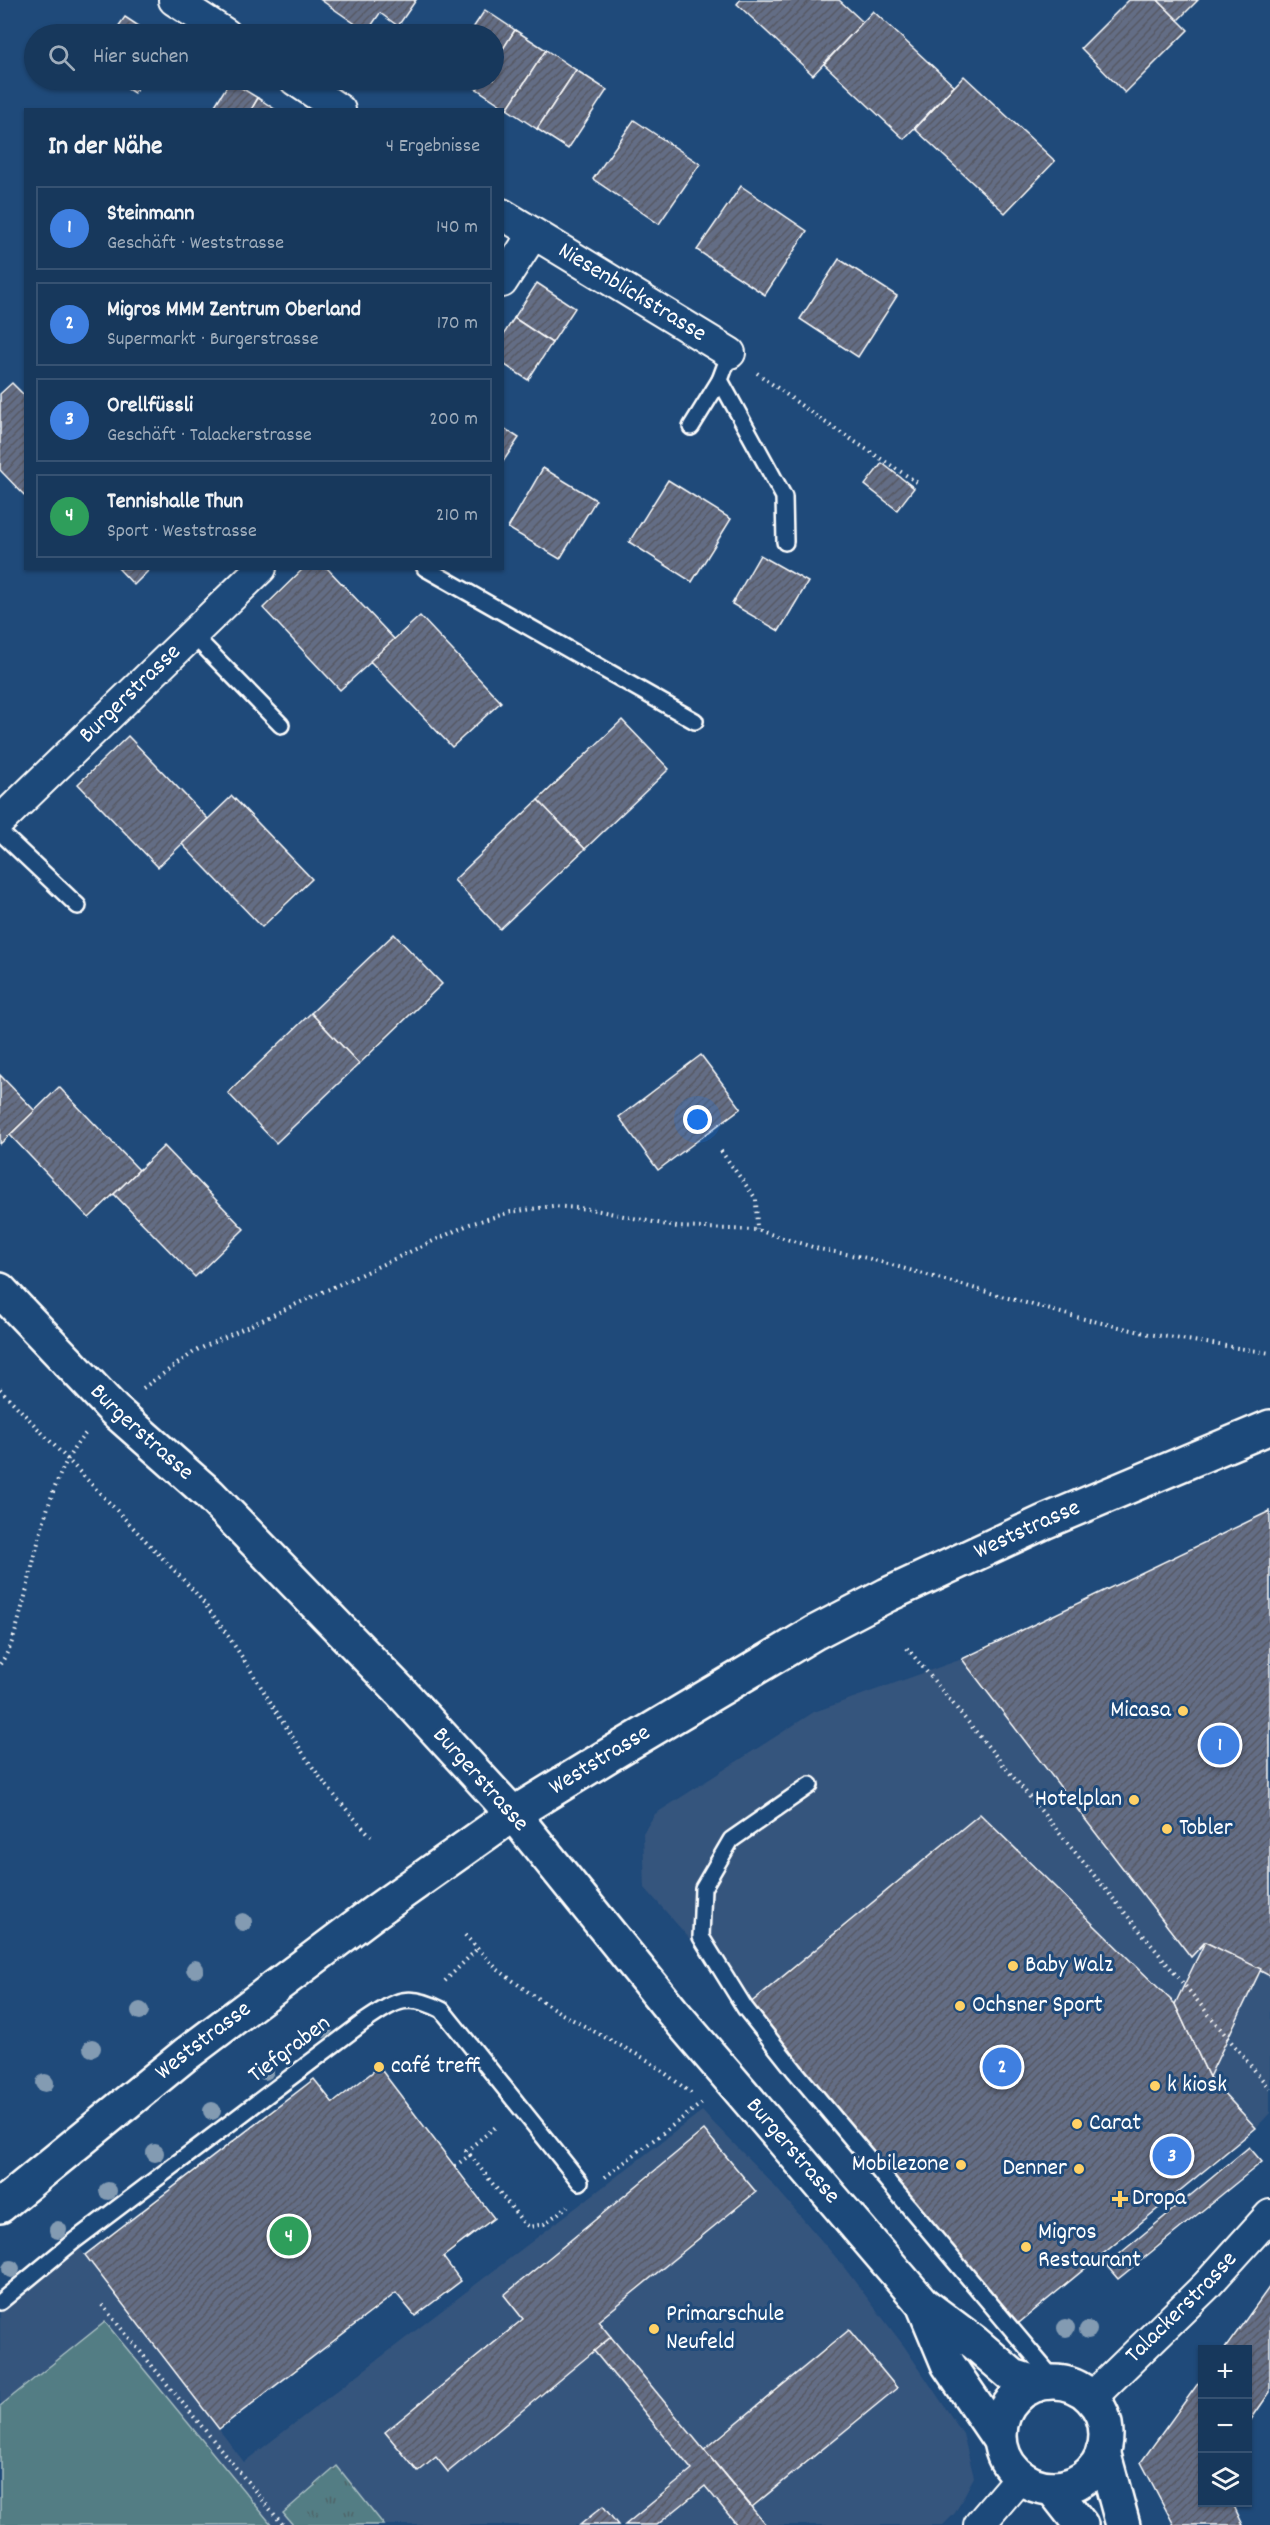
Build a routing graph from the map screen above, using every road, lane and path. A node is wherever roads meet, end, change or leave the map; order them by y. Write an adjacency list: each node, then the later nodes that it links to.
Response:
1 (174, 0): 2 (street)
2 (211, 24)
3 (310, 90): 4 (street)
4 (337, 108)
5 (504, 215): 6 (street, Niesenblickstrasse)
6 (533, 234): 7 (street, Niesenblickstrasse); 8 (street, Niesenblickstrasse)
7 (504, 279)
8 (730, 353): 9 (lane); 11 (path)
9 (720, 381): 10 (lane); 12 (lane)
10 (691, 427)
11 (918, 483)
12 (785, 542)
13 (259, 570): 15 (street, Burgerstrasse)
14 (429, 570): 16 (lane)
15 (193, 635): 17 (lane); 18 (street, Burgerstrasse)
16 (695, 721)
17 (281, 725)
18 (0, 821)
19 (0, 832): 20 (lane)
20 (78, 906)
21 (721, 1151): 22 (path)
22 (758, 1230): 24 (path); 26 (path)
23 (0, 1290): 26 (main road, Burgerstrasse)
24 (1270, 1353)
25 (0, 1389): 28 (path)
26 (114, 1410): 28 (path); 32 (main road, Burgerstrasse)
27 (1270, 1426): 32 (main road, Weststrasse)
28 (67, 1460): 30 (path); 33 (path)
29 (907, 1648): 38 (path)
30 (0, 1664)
31 (810, 1785): 47 (lane)
32 (513, 1814): 37 (main road, Burgerstrasse); 42 (main road, Weststrasse)
33 (371, 1836)
34 (465, 1935): 35 (path)
35 (478, 1948): 36 (path); 37 (path)
36 (450, 1976)
37 (732, 2079): 45 (main road, Burgerstrasse)
38 (1270, 2089)
39 (521, 2107): 40 (path); 41 (lane, Tiefgraben); 44 (lane, Tiefgraben)
40 (455, 2166)
41 (580, 2182)
42 (0, 2206)
43 (1270, 2216): 48 (street, Talackerstrasse)
44 (0, 2302)
45 (923, 2304): 47 (main road, Burgerstrasse); 49 (main road, Burgerstrasse)
46 (102, 2305): 53 (path)
47 (1047, 2383): 48 (main road); 49 (main road)
48 (1091, 2398): 50 (main road)
49 (999, 2439): 51 (main road)
50 (1103, 2451): 52 (main road); 56 (main road)
51 (1020, 2477): 52 (main road); 54 (street)
52 (1052, 2488): 55 (main road)
53 (283, 2525)
54 (979, 2525)
55 (1081, 2525)
56 (1123, 2525)

